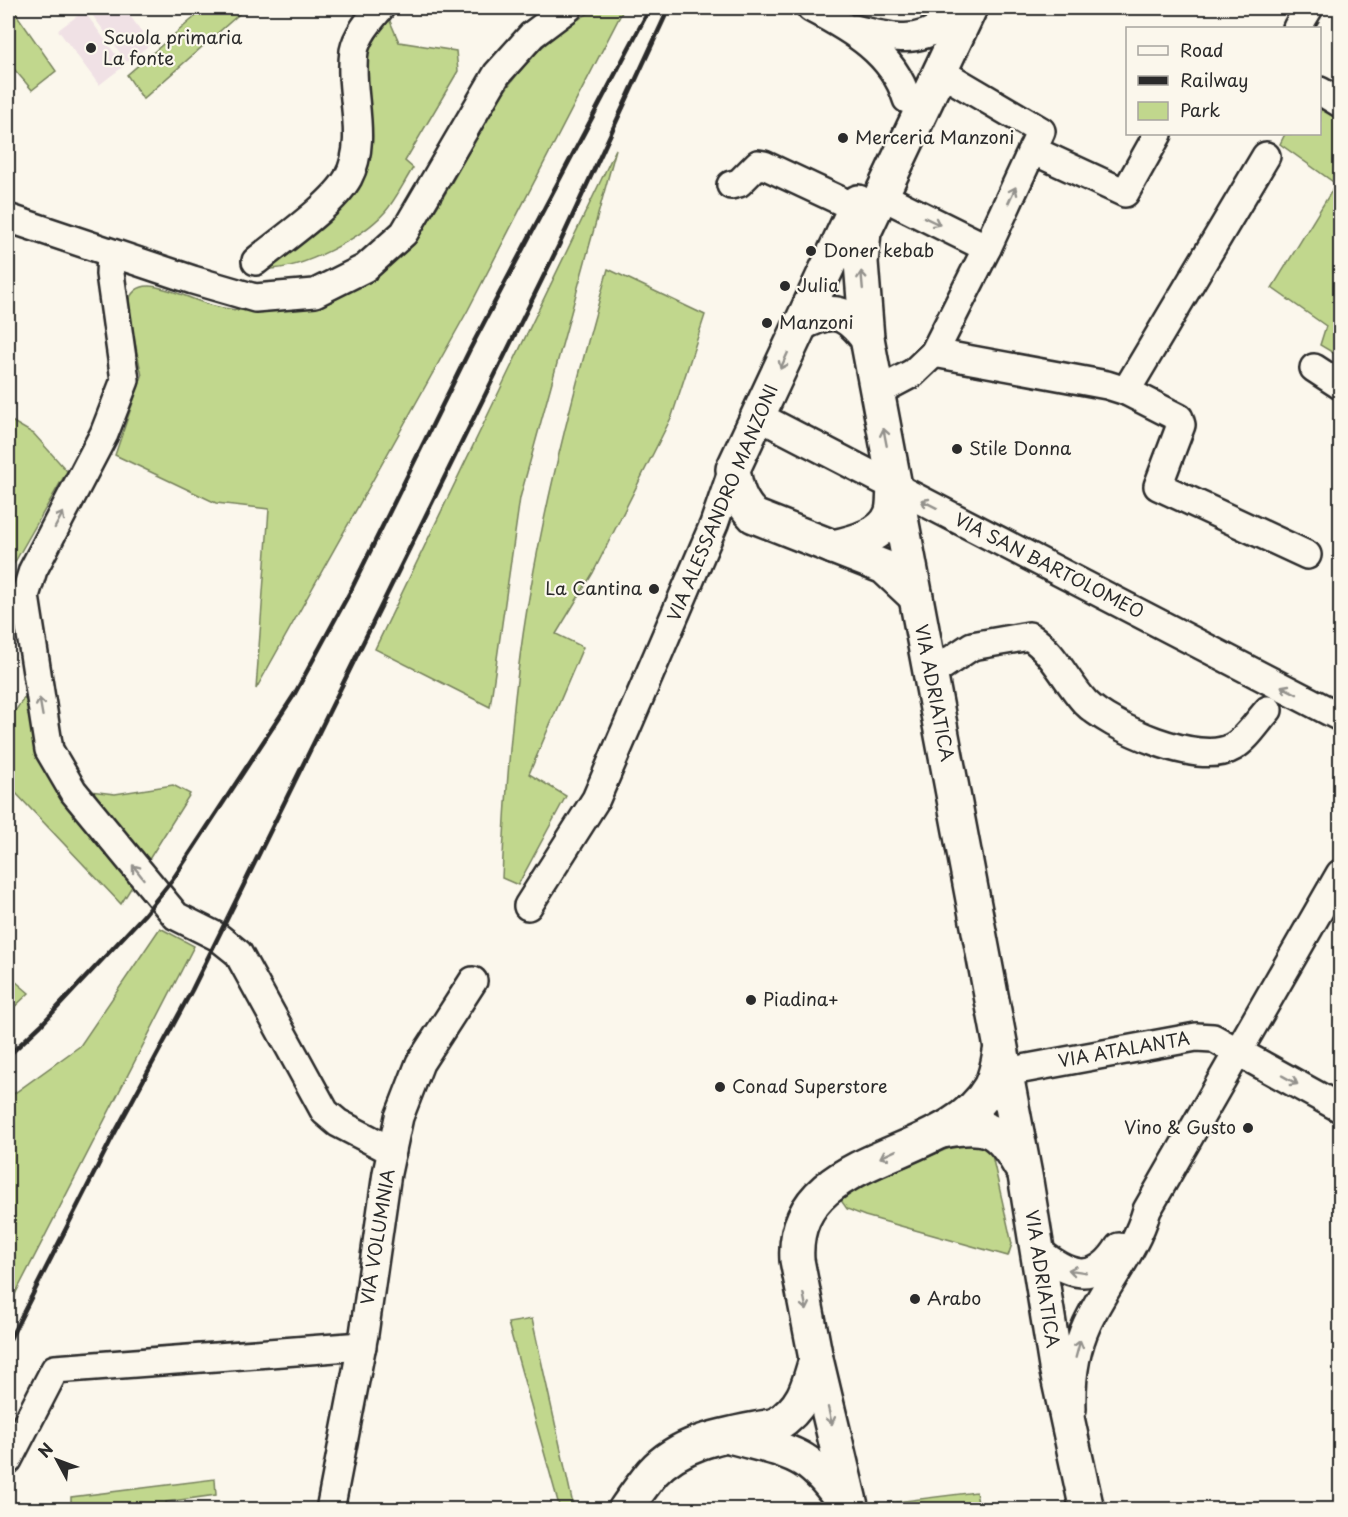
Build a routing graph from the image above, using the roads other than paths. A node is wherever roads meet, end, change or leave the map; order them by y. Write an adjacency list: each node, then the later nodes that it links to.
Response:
1 (380, 8): 21 (street)
2 (568, 8): 20 (street)
3 (811, 8): 8 (street)
4 (970, 8): 9 (main road, VIA ALESSANDRO MANZONI)
5 (1308, 8): 7 (street)
6 (946, 16): 8 (street); 11 (main road, VIA ALESSANDRO MANZONI)
7 (1298, 27)
8 (850, 28): 11 (street)
9 (939, 71): 14 (street); 17 (main road, VIA ALESSANDRO MANZONI)
10 (1321, 92): 12 (street)
11 (907, 99): 17 (main road, VIA ALESSANDRO MANZONI)
12 (1341, 103)
13 (1157, 135): 14 (street)
14 (1037, 140): 19 (street, one-way to 14)
15 (1266, 156): 27 (street)
16 (731, 185): 17 (street)
17 (868, 201): 19 (street, one-way to 19); 22 (main road, VIA ALESSANDRO MANZONI); 23 (main road, VIA ALESSANDRO MANZONI, one-way to 17)
18 (8, 218): 20 (street)
19 (987, 248): 24 (street)
20 (111, 253): 47 (street, one-way to 20)
21 (256, 261)
22 (801, 324): 23 (main road); 29 (main road, VIA ALESSANDRO MANZONI, one-way to 29)
23 (867, 339): 28 (main road, VIA ADRIATICA)
24 (934, 353): 27 (street); 28 (street)
25 (1314, 368): 26 (street)
26 (1341, 385)
27 (1126, 391): 35 (street)
28 (877, 392): 31 (main road, VIA ADRIATICA, one-way to 28)
29 (758, 416): 30 (main road, VIA ALESSANDRO MANZONI); 31 (street, VIA SAN BARTOLOMEO)
30 (733, 469): 32 (main road); 33 (street, VIA ALESSANDRO MANZONI)
31 (895, 486): 34 (main road); 36 (main road, VIA ADRIATICA); 39 (street, VIA SAN BARTOLOMEO, one-way to 31)
32 (754, 516): 33 (street); 34 (main road)
33 (714, 524): 41 (street, VIA ALESSANDRO MANZONI)
34 (833, 548): 36 (main road)
35 (1307, 555)
36 (916, 597): 37 (main road, VIA ADRIATICA)
37 (930, 674): 38 (street); 44 (main road, VIA ADRIATICA)
38 (1268, 710)
39 (1341, 717)
40 (1341, 874): 43 (street)
41 (528, 906)
42 (473, 981): 47 (street, VIA VOLUMNIA)
43 (1240, 1051): 44 (street, VIA ATALANTA); 45 (street, VIA ATALANTA, one-way to 45); 49 (street)
44 (1003, 1059): 46 (main road, VIA ADRIATICA); 48 (main road, VIA ADRIATICA)
45 (1341, 1108)
46 (942, 1131): 48 (main road); 52 (main road, VIA ADRIATICA, one-way to 52)
47 (392, 1151): 51 (street, VIA VOLUMNIA)
48 (1025, 1175): 50 (main road, VIA ADRIATICA)
49 (1147, 1210): 50 (street, one-way to 50); 54 (street, one-way to 49)
50 (1037, 1250): 54 (main road, VIA ADRIATICA)
51 (362, 1346): 55 (street); 56 (street, VIA VOLUMNIA)
52 (816, 1359): 53 (main road, VIA ADRIATICA); 58 (main road, VIA ADRIATICA, one-way to 58)
53 (725, 1436): 57 (main road, VIA ADRIATICA); 58 (main road)
54 (1073, 1449): 59 (main road, VIA ADRIATICA)
55 (8, 1460)
56 (330, 1509)
57 (626, 1509)
58 (850, 1509)
59 (1087, 1509)

